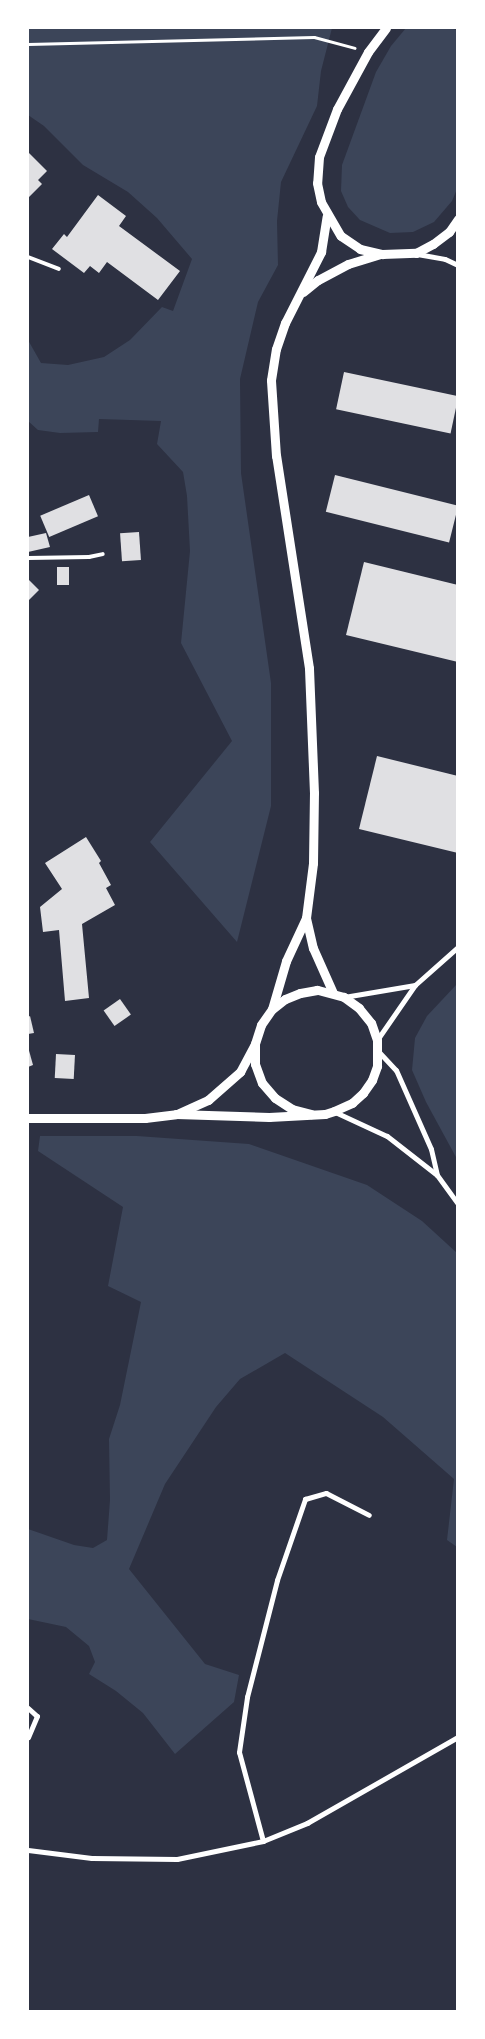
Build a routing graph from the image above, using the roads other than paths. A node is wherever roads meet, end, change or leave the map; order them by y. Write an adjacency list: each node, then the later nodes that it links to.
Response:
1 (376, 28): 3 (street)
2 (386, 28): 3 (street)
3 (376, 41): 4 (street)
4 (328, 216): 6 (street); 11 (street)
5 (458, 219): 7 (street)
6 (382, 254): 7 (street); 11 (street)
7 (416, 254): 9 (street)
8 (28, 257): 10 (lane)
9 (458, 265)
10 (59, 268)
11 (301, 294): 14 (street)
12 (103, 554): 13 (lane)
13 (28, 558)
14 (306, 918): 17 (street); 19 (street)
15 (458, 947): 16 (street)
16 (415, 985): 18 (street); 20 (street)
17 (333, 993): 18 (street); 19 (street)
18 (344, 997): 20 (street)
19 (272, 1009): 21 (street)
20 (377, 1040): 22 (street)
21 (255, 1044): 24 (street); 25 (street)
22 (378, 1051): 23 (street); 27 (street)
23 (334, 1111): 25 (street); 27 (street)
24 (176, 1114): 25 (street); 26 (street)
25 (311, 1114)
26 (28, 1118)
27 (437, 1175): 28 (street)
28 (458, 1204)
29 (369, 1515): 33 (street)
30 (28, 1708): 31 (street)
31 (28, 1736)
32 (458, 1736): 33 (street)
33 (263, 1842): 34 (street)
34 (28, 1850)

